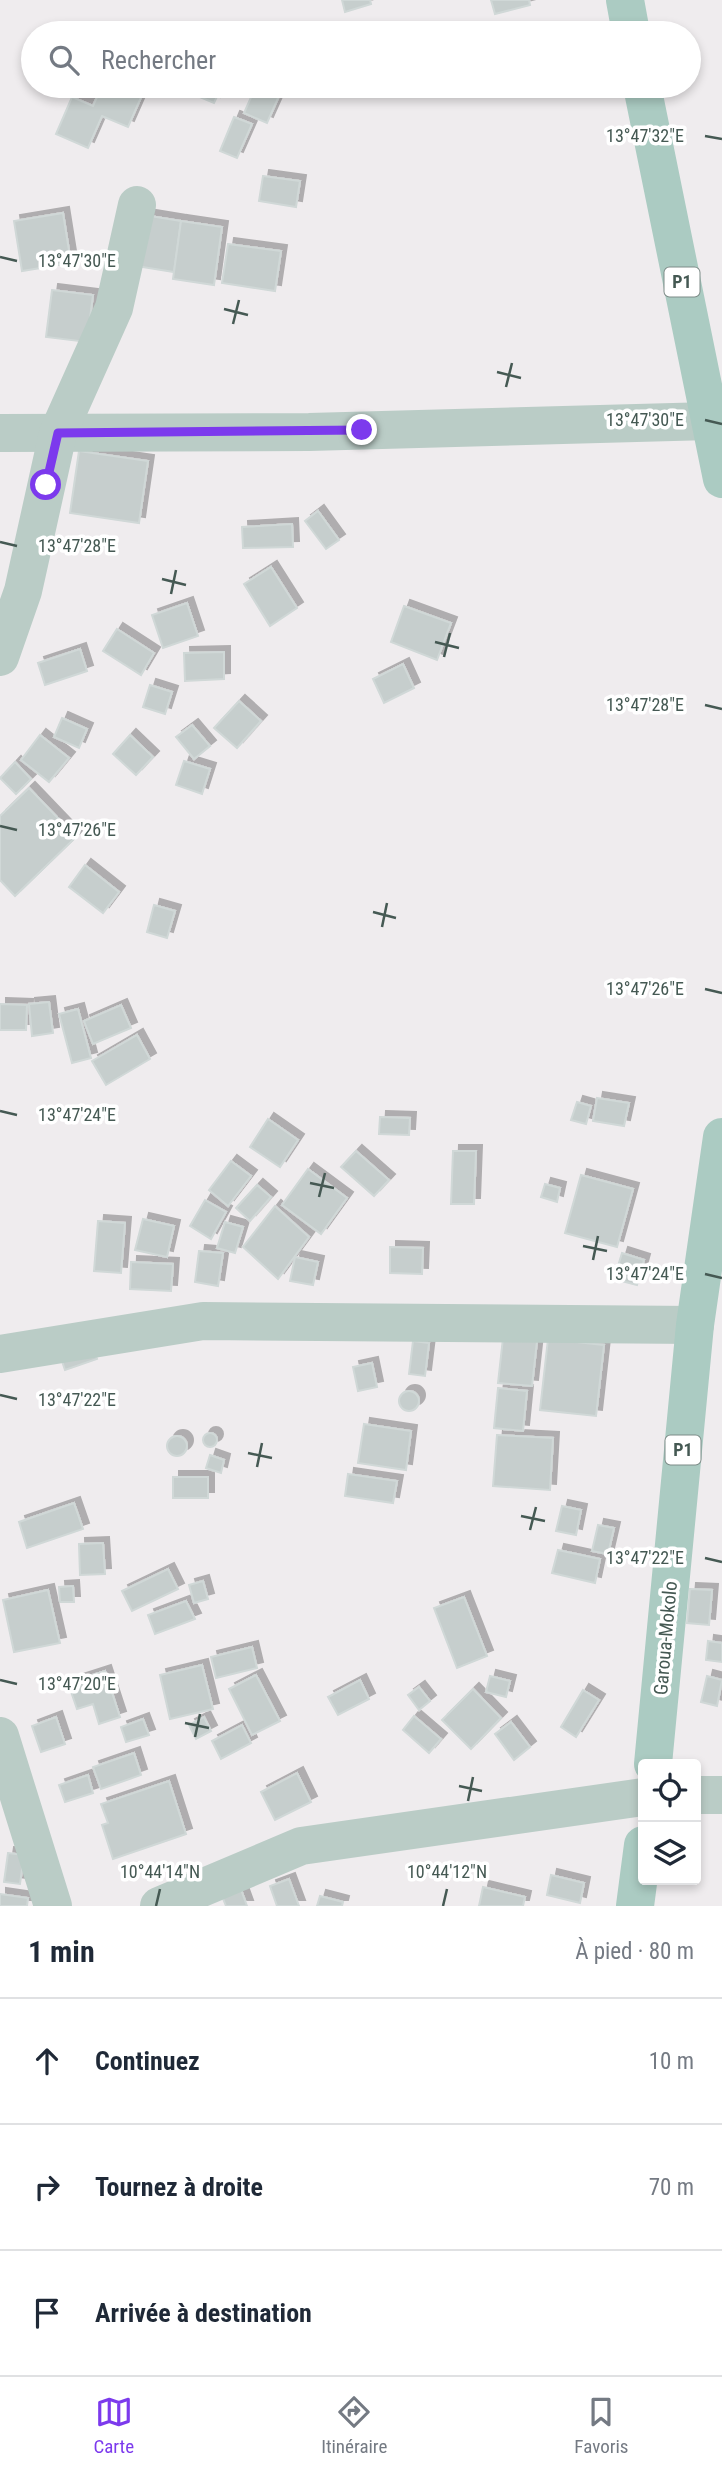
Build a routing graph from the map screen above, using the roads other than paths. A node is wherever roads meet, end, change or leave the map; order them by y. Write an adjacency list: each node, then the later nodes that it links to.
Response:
1 (625, 0): 2 (main road)
2 (629, 21)
3 (644, 98): 5 (main road, P1)
4 (137, 205): 7 (street)
5 (710, 421): 7 (street); 8 (main road, P1)
6 (0, 433): 7 (street)
7 (58, 433): 9 (street)
8 (722, 479)
9 (0, 657)
10 (722, 1137): 11 (main road, Garoua-Mokolo / P1)
11 (695, 1325): 12 (street); 14 (main road, Garoua-Mokolo / P1)
12 (0, 1354)
13 (0, 1736): 19 (street)
14 (653, 1759)
15 (701, 1795): 16 (street)
16 (722, 1795)
17 (638, 1798): 20 (street)
18 (638, 1883): 21 (main road)
19 (53, 1906)
20 (159, 1906)
21 (635, 1906)

